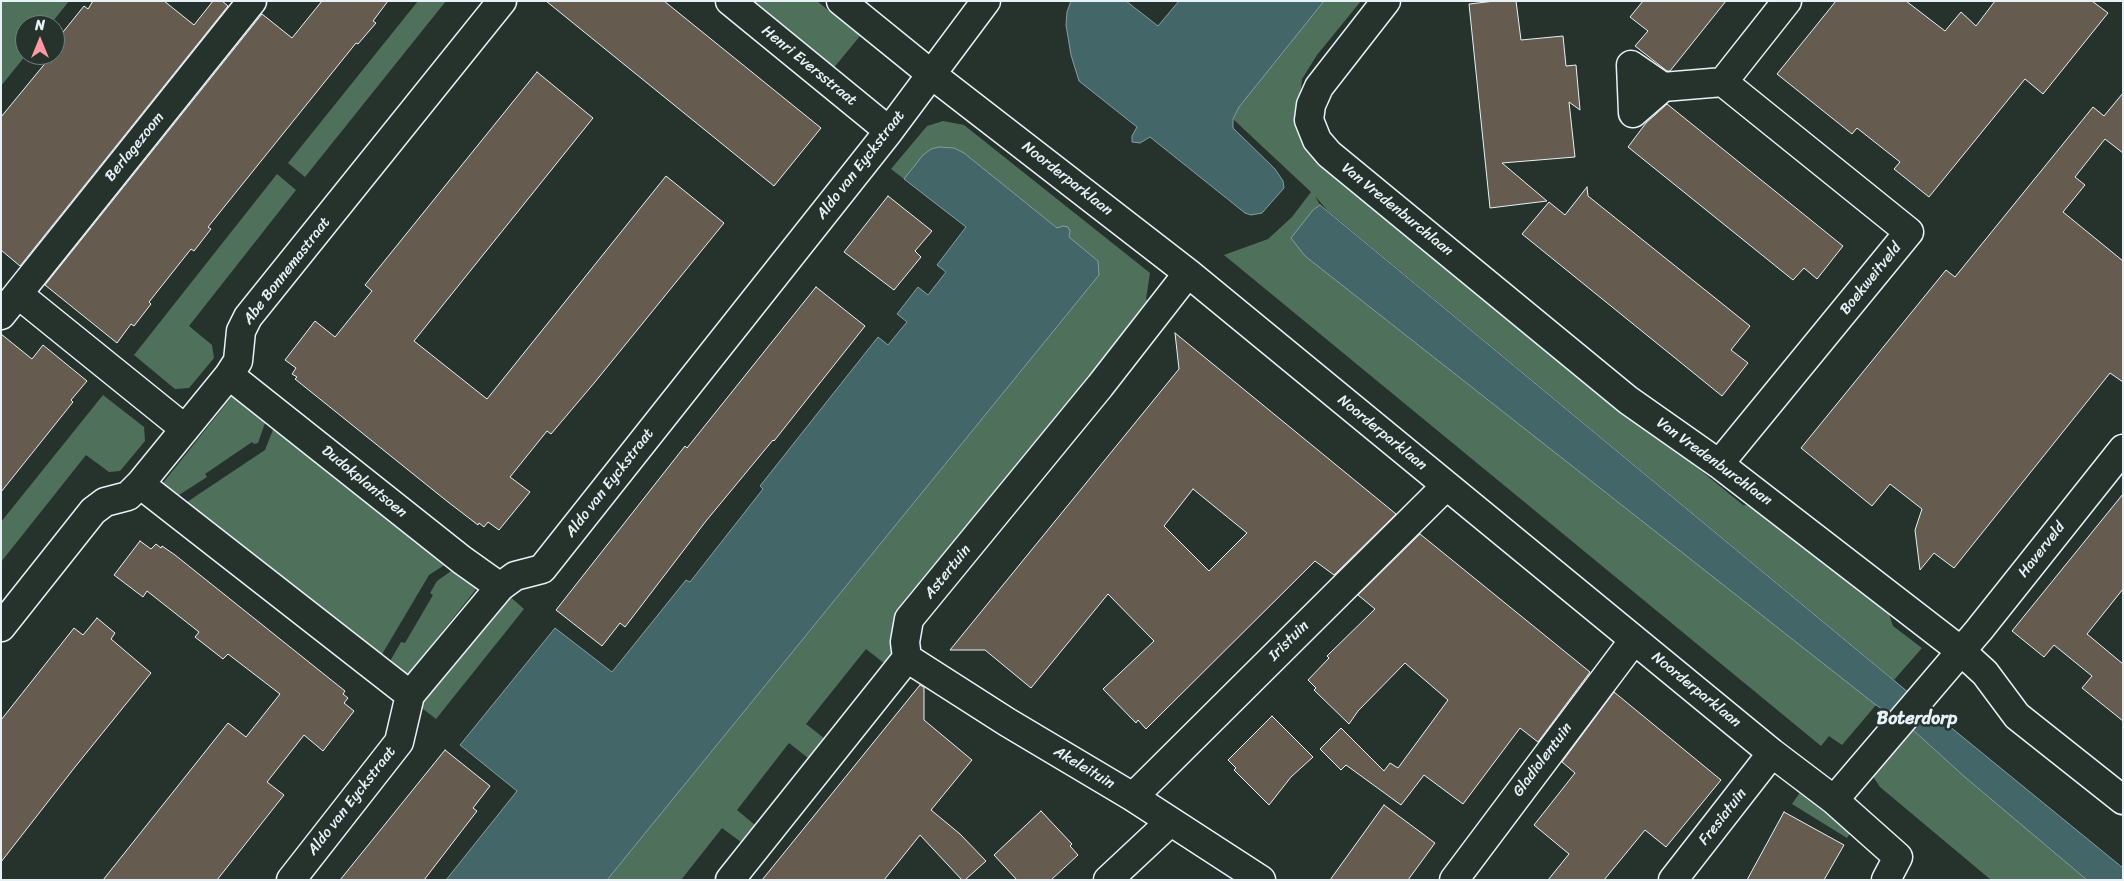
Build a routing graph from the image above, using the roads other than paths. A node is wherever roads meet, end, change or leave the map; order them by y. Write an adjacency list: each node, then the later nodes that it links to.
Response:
1 (252, 1): 13 (street, Berlagezoom)
2 (502, 1): 15 (street, Abe Bonnemastraat)
3 (730, 1): 11 (street, Henri Eversstraat)
4 (841, 1): 8 (street, Noorderparklaan)
5 (986, 1): 8 (street, Aldo van Eyckstraat)
6 (1386, 1): 18 (street, Van Vredenburchlaan)
7 (1787, 1): 9 (street)
8 (931, 74): 11 (street, Aldo van Eyckstraat); 12 (street, Noorderparklaan)
9 (1723, 82): 10 (street); 18 (street, Boekweitveld)
10 (1663, 87)
11 (889, 131): 21 (street, Aldo van Eyckstraat)
12 (1188, 273): 20 (street, Noorderparklaan); 25 (street, Astertuin)
13 (18, 294): 14 (street, Berlagezoom); 16 (street)
14 (1, 315)
15 (229, 375): 16 (street, Abe Bonnemastraat); 21 (street, Dudokplantsoen)
16 (185, 429): 19 (street, Abe Bonnemastraat)
17 (2123, 449): 24 (street, Haverveld)
18 (1719, 464): 24 (street, Van Vredenburchlaan)
19 (140, 484): 22 (street, Abe Bonnemastraat); 26 (street)
20 (1446, 486): 23 (street, Noorderparklaan); 29 (street, Iristuin)
21 (500, 587): 26 (street, Aldo van Eyckstraat)
22 (1, 626)
23 (1634, 640): 27 (street, Noorderparklaan); 36 (street, Gladiolentuin)
24 (1961, 651): 28 (street, Haverveld); 30 (street, Van Vredenburchlaan)
25 (907, 658): 29 (street, Akeleituin); 33 (street)
26 (410, 695): 32 (street, Aldo van Eyckstraat)
27 (1772, 753): 28 (street, Noorderparklaan); 37 (street, Fresiatuin)
28 (1841, 791): 38 (street, Noorderparklaan)
29 (1133, 797): 31 (street, Akeleituin)
30 (2123, 800)
31 (1170, 822): 34 (street); 35 (street, Akeleituin)
32 (291, 880)
33 (730, 880)
34 (1108, 880)
35 (1261, 880)
36 (1454, 880)
37 (1673, 880)
38 (1886, 880)

